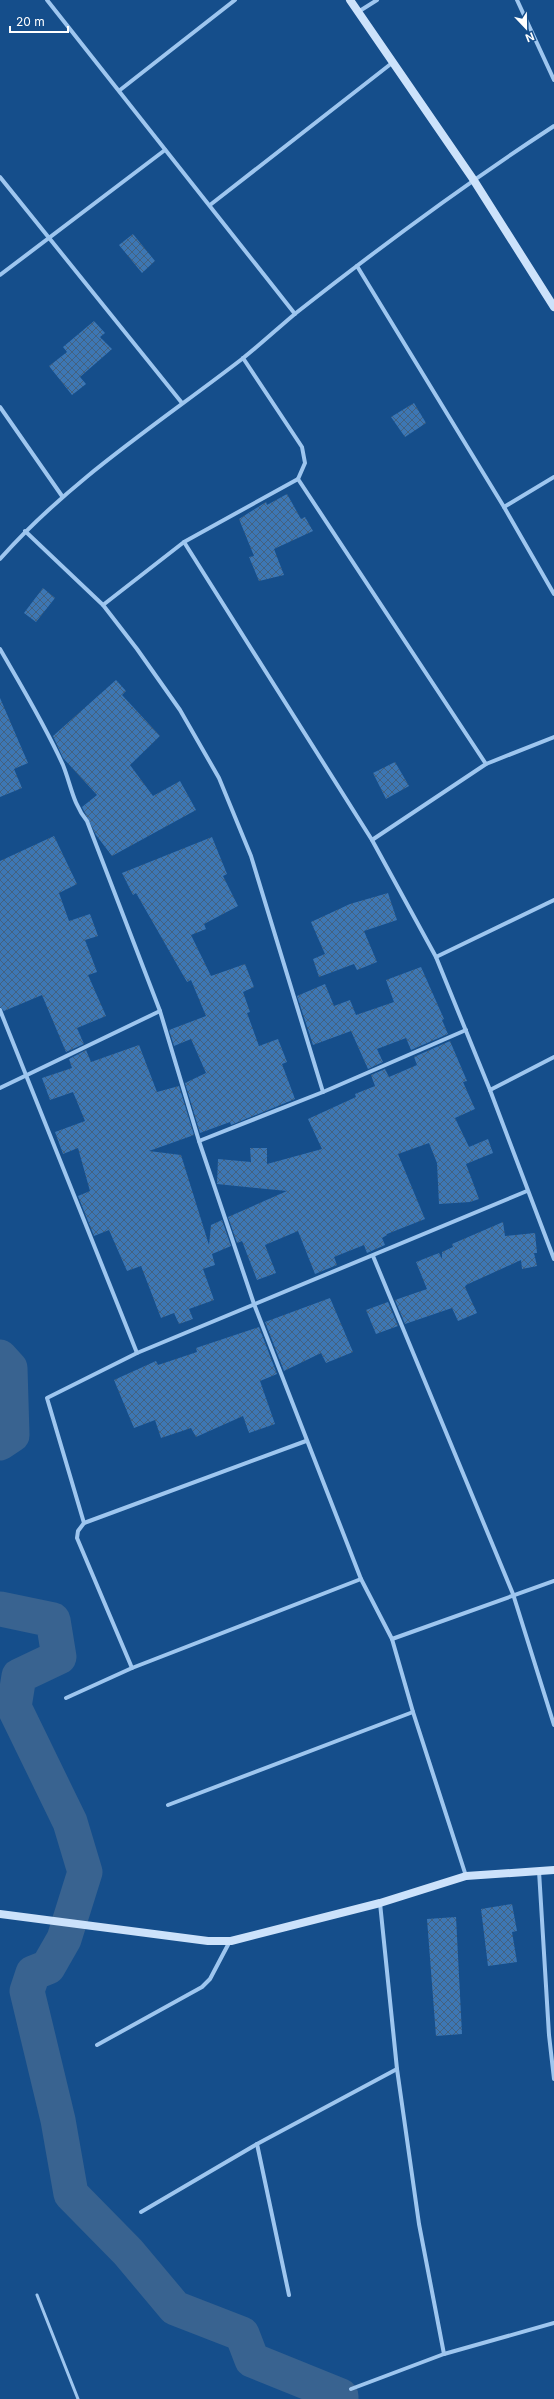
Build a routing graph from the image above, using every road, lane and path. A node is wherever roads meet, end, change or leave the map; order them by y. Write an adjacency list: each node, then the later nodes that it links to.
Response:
1 (47, 0): 9 (street)
2 (235, 0): 9 (street)
3 (350, 0): 6 (street)
4 (377, 0): 6 (street)
5 (517, 0): 8 (street)
6 (358, 12): 7 (street)
7 (392, 63): 13 (street); 14 (street)
8 (554, 80)
9 (120, 90): 11 (street)
10 (554, 126): 13 (street)
11 (165, 150): 14 (street); 15 (street)
12 (0, 177): 15 (street)
13 (473, 179): 16 (street); 18 (street)
14 (210, 205): 19 (street)
15 (49, 237): 17 (street); 21 (street)
16 (357, 266): 19 (street); 26 (street)
17 (0, 275)
18 (554, 307)
19 (295, 314): 20 (street)
20 (243, 358): 21 (street); 24 (street)
21 (182, 403): 25 (street)
22 (0, 407): 25 (street)
23 (554, 477): 26 (street)
24 (298, 479): 28 (street); 34 (street)
25 (62, 496): 27 (street)
26 (504, 508): 30 (street)
27 (25, 531): 29 (street); 31 (street)
28 (184, 542): 31 (street); 35 (street)
29 (0, 559)
30 (554, 594)
31 (103, 605): 45 (street)
32 (0, 649): 39 (street)
33 (554, 738): 34 (street)
34 (486, 764): 35 (street)
35 (372, 840): 37 (street)
36 (554, 900): 37 (street)
37 (436, 957): 40 (street)
38 (0, 1010): 42 (street)
39 (160, 1011): 42 (street); 46 (street)
40 (466, 1030): 44 (street); 45 (street)
41 (554, 1057): 44 (street)
42 (27, 1077): 43 (street); 51 (street)
43 (0, 1088)
44 (490, 1090): 47 (street)
45 (323, 1092): 46 (street)
46 (199, 1141): 50 (street)
47 (527, 1191): 48 (street); 49 (street)
48 (373, 1256): 50 (street); 56 (street)
49 (554, 1259)
50 (254, 1304): 51 (street); 52 (street)
51 (137, 1353): 53 (street)
52 (306, 1441): 53 (street); 54 (street)
53 (84, 1523): 58 (street)
54 (361, 1579): 57 (street); 58 (street)
55 (554, 1581): 56 (street)
56 (513, 1594): 57 (street); 61 (street)
57 (392, 1639): 60 (street)
58 (132, 1668): 59 (street)
59 (66, 1698)
60 (413, 1712): 62 (street); 65 (street)
61 (554, 1725)
62 (168, 1805)
63 (554, 1870): 64 (street)
64 (539, 1871): 65 (street); 69 (street)
65 (466, 1876): 66 (street)
66 (380, 1903): 68 (street); 71 (street)
67 (0, 1914): 68 (street)
68 (231, 1941): 70 (street)
69 (552, 2035): 72 (street)
70 (97, 2045)
71 (397, 2069): 73 (street); 78 (street)
72 (554, 2079)
73 (257, 2144): 74 (street); 76 (street)
74 (142, 2212)
75 (37, 2295): 80 (lane)
76 (289, 2295)
77 (554, 2323): 78 (street)
78 (444, 2354): 79 (street)
79 (351, 2389)
80 (78, 2399)

